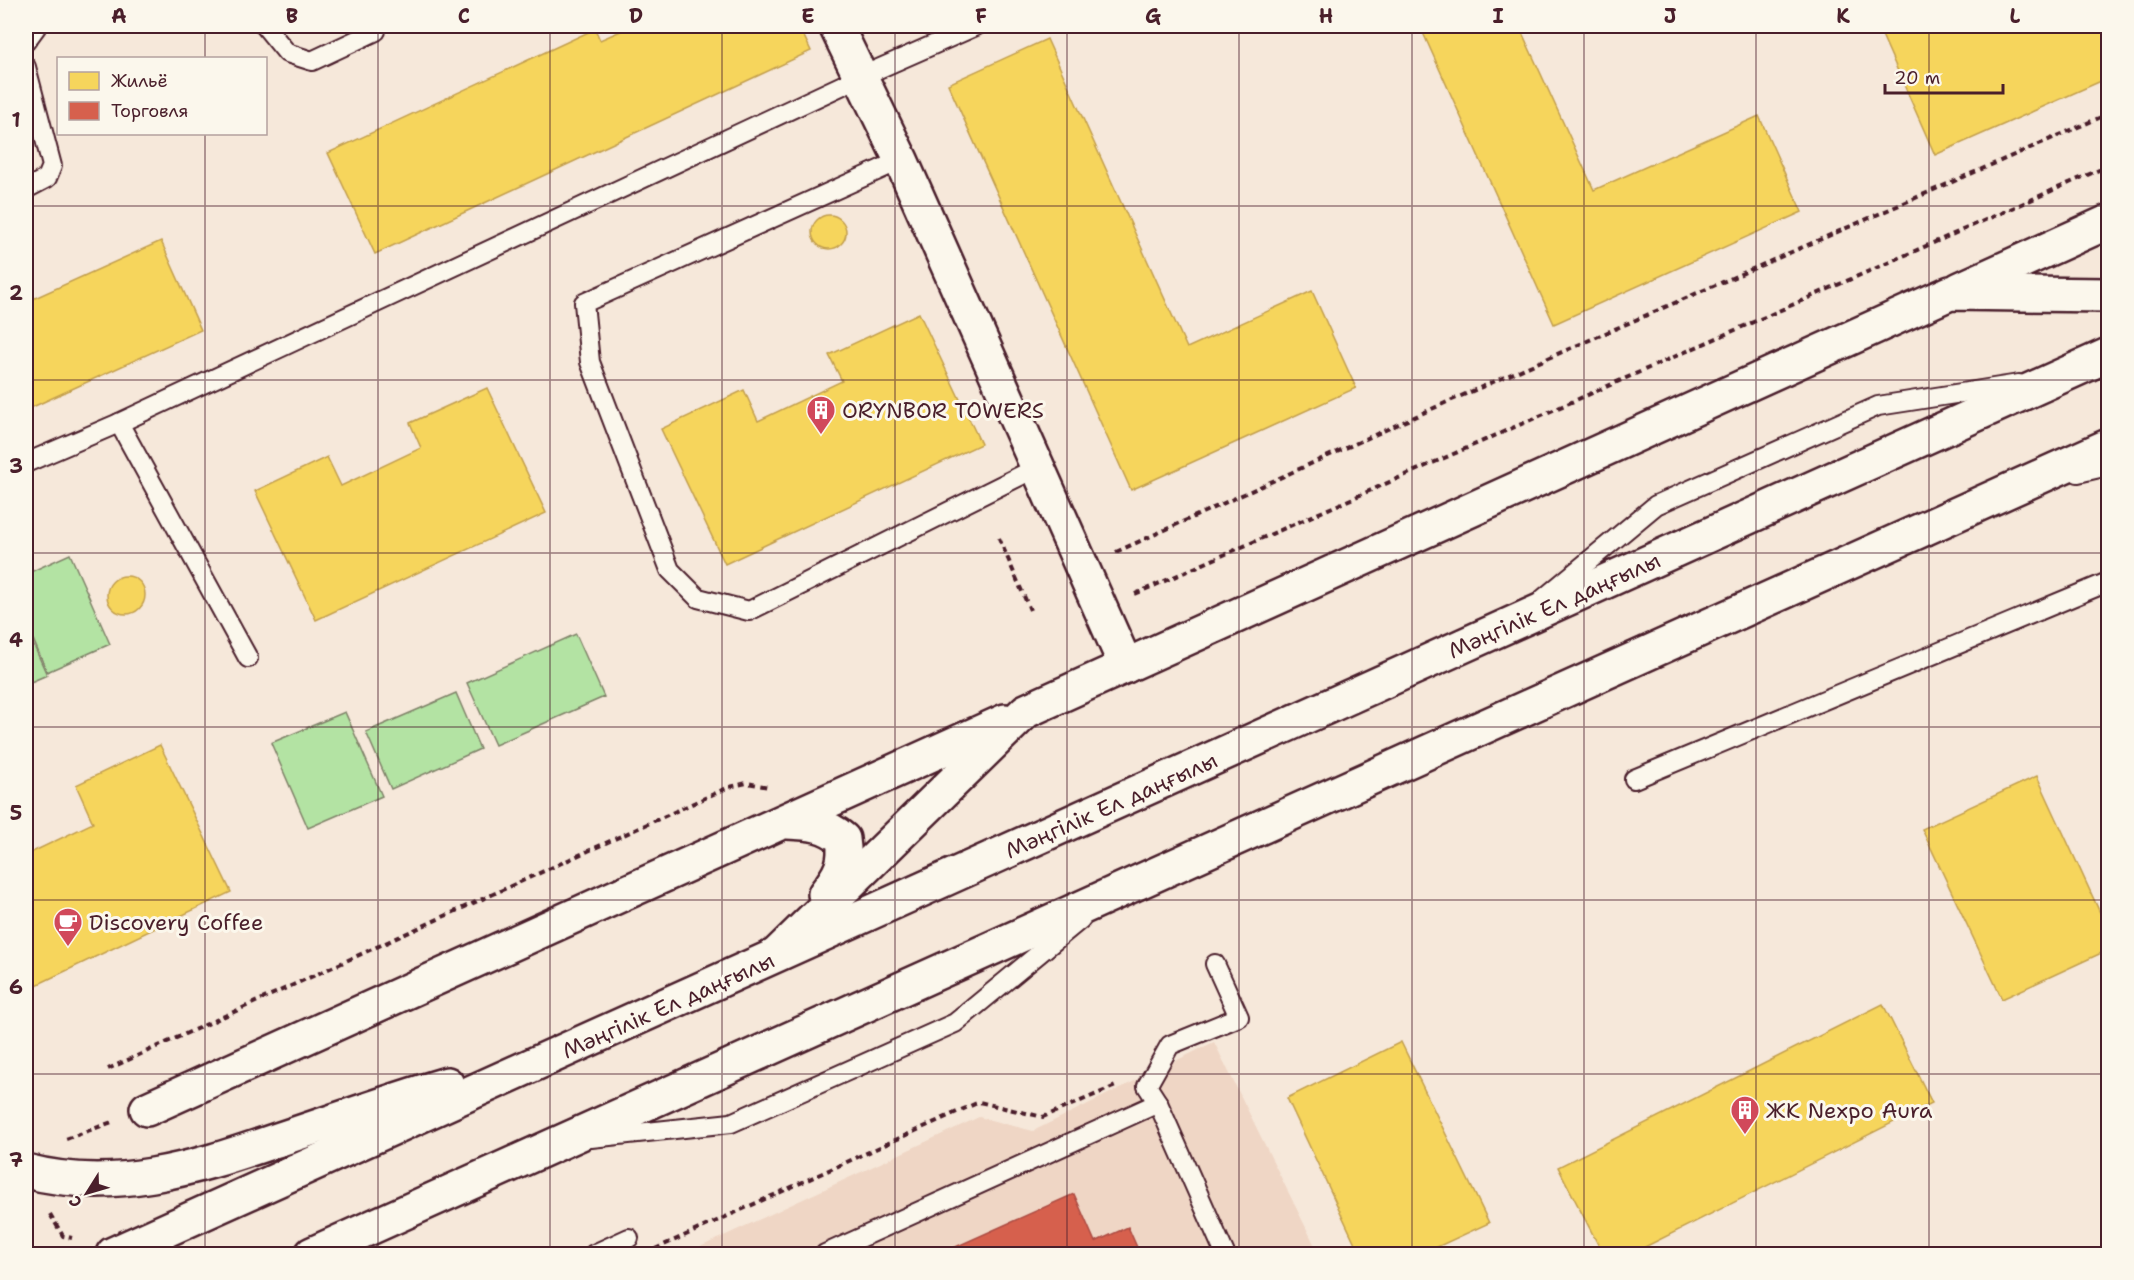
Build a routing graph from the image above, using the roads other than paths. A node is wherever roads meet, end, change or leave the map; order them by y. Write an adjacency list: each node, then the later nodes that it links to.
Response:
1 (37, 26): 6 (lane)
2 (265, 26): 5 (lane)
3 (836, 26): 8 (main road)
4 (976, 26): 8 (lane)
5 (380, 27)
6 (26, 40)
7 (26, 67): 10 (lane)
8 (860, 77): 9 (main road); 16 (lane)
9 (901, 160): 20 (main road); 20 (lane)
10 (26, 189)
11 (2109, 222): 12 (main road)
12 (1950, 293): 13 (main road); 25 (main road)
13 (2109, 295)
14 (2109, 355): 15 (main road, Мәңгілік Ел даңғылы)
15 (2060, 377): 23 (main road, Мәңгілік Ел даңғылы); 23 (lane)
16 (119, 423): 18 (lane); 24 (lane)
17 (2109, 446): 21 (main road)
18 (26, 463)
19 (2109, 466): 21 (lane)
20 (1038, 467): 25 (main road)
21 (2024, 485): 29 (main road)
22 (2109, 582): 27 (lane)
23 (1514, 623): 30 (main road, Мәңгілік Ел даңғылы)
24 (248, 658)
25 (1126, 666): 26 (main road)
26 (1026, 711): 28 (main road); 30 (main road)
27 (1634, 778)
28 (782, 822): 30 (main road); 34 (main road)
29 (1109, 896): 35 (main road); 35 (lane)
30 (775, 956): 32 (main road, Мәңгілік Ел даңғылы)
31 (1215, 964): 33 (lane)
32 (576, 1046): 36 (main road); 39 (main road, Мәңгілік Ел даңғылы)
33 (1158, 1103): 42 (lane); 43 (lane)
34 (147, 1109)
35 (563, 1142): 38 (main road)
36 (26, 1171)
37 (629, 1238): 41 (lane)
38 (344, 1245): 40 (main road)
39 (113, 1254)
40 (312, 1254)
41 (594, 1254)
42 (825, 1254)
43 (1226, 1254)

